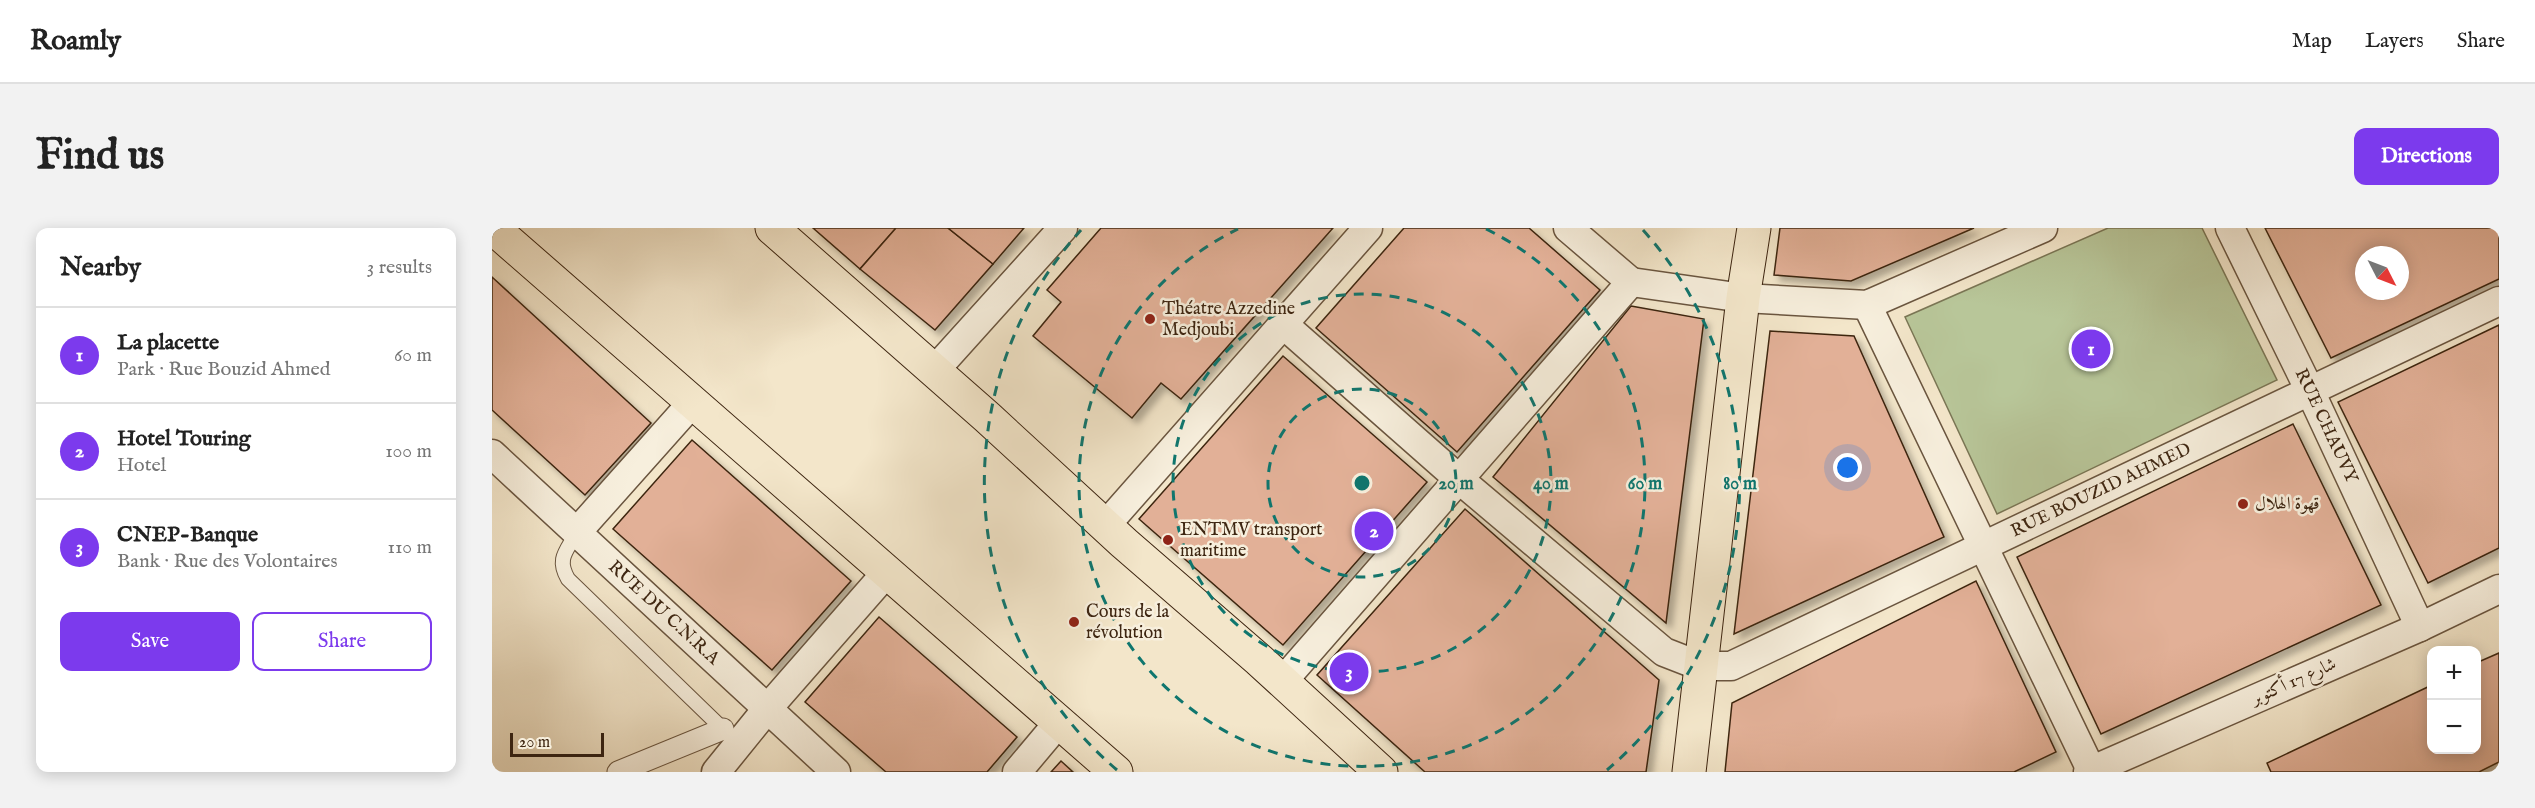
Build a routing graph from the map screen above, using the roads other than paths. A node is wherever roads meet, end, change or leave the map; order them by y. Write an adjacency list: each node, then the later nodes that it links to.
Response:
1 (493, 228): 16 (main road)
2 (772, 228): 14 (main road)
3 (1063, 228): 14 (street)
4 (1368, 228): 13 (street)
5 (1569, 228): 9 (street)
6 (1754, 228): 10 (main road)
7 (2043, 228): 12 (street)
8 (2230, 228): 15 (street, RUE CHAUVY)
9 (1631, 282): 10 (street); 18 (street)
10 (1743, 298): 12 (street); 25 (main road)
11 (2499, 301): 15 (street, RUE BOUZID AHMED)
12 (1867, 305): 21 (street)
13 (1283, 324): 18 (street); 19 (street)
14 (934, 371): 19 (main road)
15 (2310, 391): 21 (street, RUE BOUZID AHMED); 24 (street, RUE CHAUVY)
16 (692, 404): 20 (street); 22 (main road)
17 (492, 454): 20 (street, RUE DU C.N.R.A)
18 (1460, 480): 25 (street); 26 (street)
19 (1104, 526): 26 (main road)
20 (577, 532): 27 (street, RUE DU C.N.R.A); 29 (lane)
21 (1984, 547): 25 (street, RUE BOUZID AHMED); 30 (street)
22 (887, 572): 27 (street); 28 (main road)
23 (2499, 589): 24 (street, شارع 17 أكتوبر)
24 (2420, 627): 30 (street, شارع 17 أكتوبر)
25 (1700, 666): 37 (main road)
26 (1282, 682): 36 (main road)
27 (767, 709): 29 (street); 33 (street, RUE DU C.N.R.A)
28 (1059, 722): 34 (street); 35 (main road)
29 (731, 737): 31 (street); 32 (street)
30 (2089, 771)
31 (618, 772)
32 (716, 772)
33 (836, 772)
34 (1017, 772)
35 (1116, 772)
36 (1381, 772)
37 (1689, 772)

